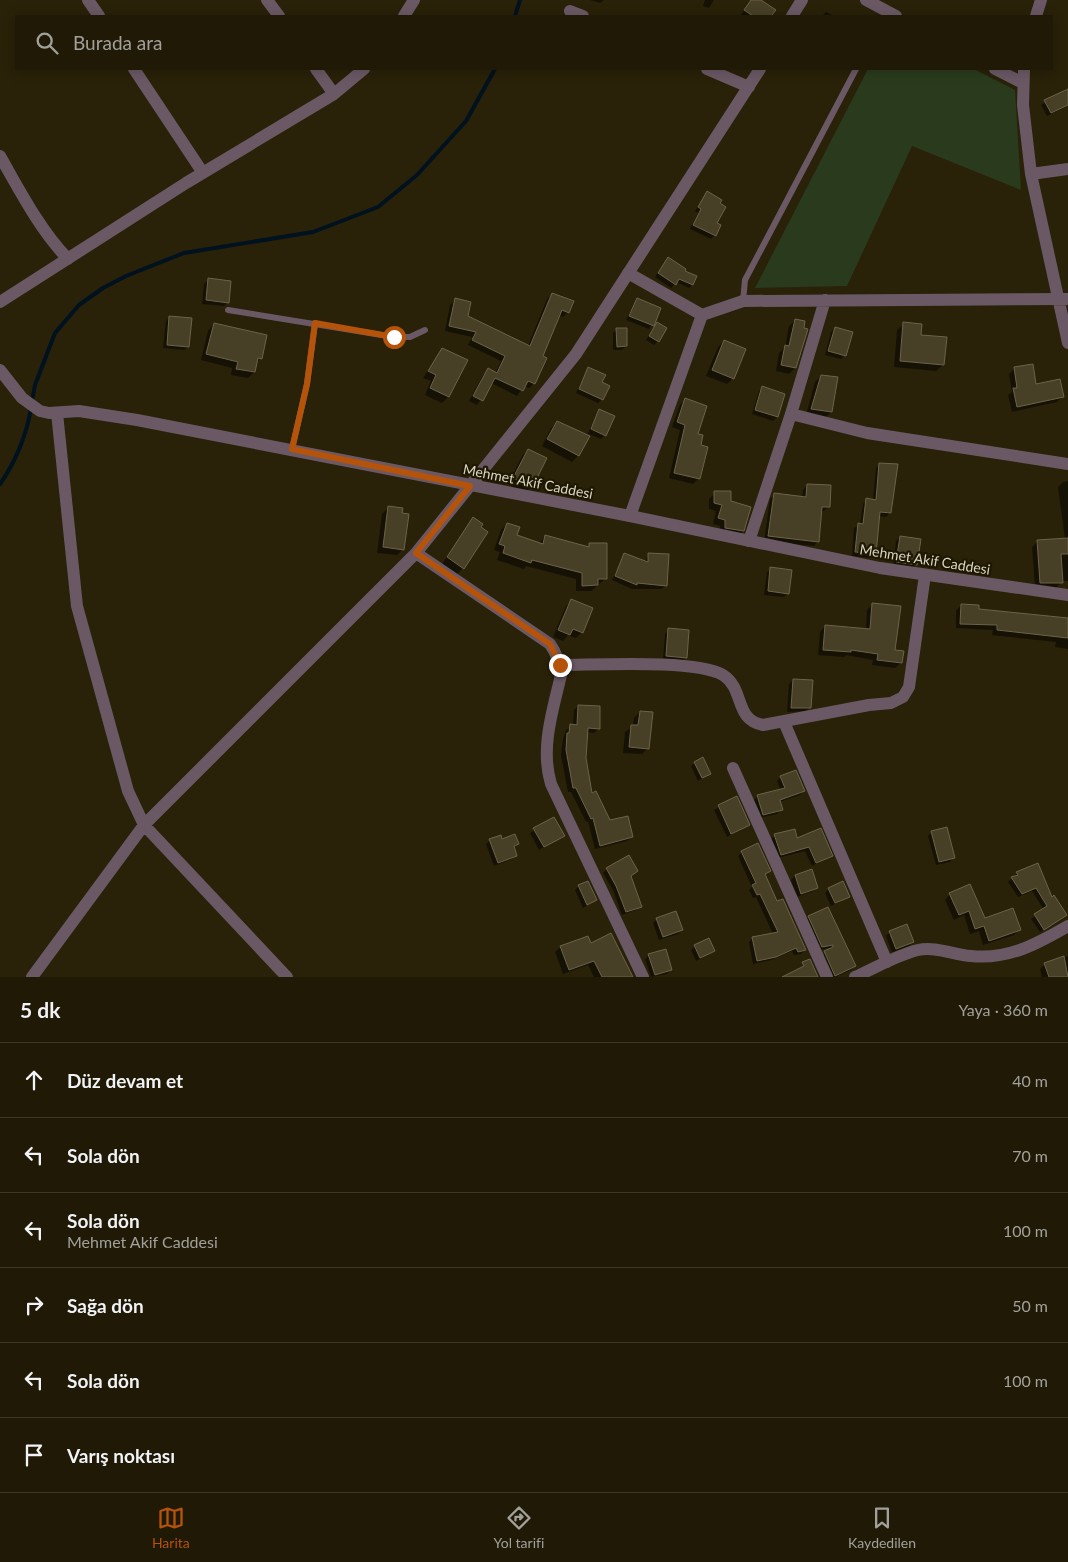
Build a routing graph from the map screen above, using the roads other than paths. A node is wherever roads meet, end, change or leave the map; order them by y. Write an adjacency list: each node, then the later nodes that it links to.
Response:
1 (88, 0): 9 (street)
2 (267, 0): 10 (street)
3 (414, 0): 11 (street)
4 (802, 0): 13 (street)
5 (866, 0): 8 (street)
6 (1041, 0): 14 (street)
7 (570, 11): 12 (street)
8 (889, 14)
9 (98, 15)
10 (278, 15)
11 (405, 15)
12 (580, 15)
13 (793, 15)
14 (1036, 15)
15 (135, 70): 28 (street)
16 (317, 70): 25 (street)
17 (363, 70): 25 (street)
18 (709, 70): 24 (street)
19 (759, 70): 24 (street)
20 (855, 70): 34 (lane)
21 (997, 70): 23 (street)
22 (1024, 70): 23 (street)
23 (1023, 83): 29 (street)
24 (749, 86): 31 (street)
25 (334, 94): 28 (street)
26 (2, 164): 30 (street)
27 (1068, 169): 29 (street)
28 (203, 173): 30 (street)
29 (1031, 174): 33 (street)
30 (68, 259): 35 (street)
31 (628, 273): 37 (street); 46 (street)
32 (825, 300): 33 (street); 34 (street); 43 (street)
33 (1063, 300): 40 (street)
34 (743, 301): 37 (street)
35 (0, 302)
36 (228, 310): 38 (lane)
37 (702, 315): 47 (street)
38 (315, 323): 39 (lane); 44 (lane)
39 (425, 330)
40 (1068, 343)
41 (0, 370): 42 (street, Mehmet Akif Caddesi)
42 (57, 413): 44 (street, Mehmet Akif Caddesi); 55 (street)
43 (792, 414): 45 (street); 48 (street)
44 (292, 449): 46 (street, Mehmet Akif Caddesi)
45 (1068, 464)
46 (470, 486): 47 (street, Mehmet Akif Caddesi); 49 (street)
47 (630, 516): 48 (street, Mehmet Akif Caddesi)
48 (749, 540): 50 (street, Mehmet Akif Caddesi)
49 (416, 553): 52 (street); 55 (street)
50 (926, 575): 51 (street, Mehmet Akif Caddesi); 53 (street)
51 (1068, 595)
52 (560, 665): 53 (street); 60 (street)
53 (784, 722): 57 (street)
54 (733, 768): 61 (street)
55 (144, 826): 58 (street); 59 (street)
56 (1068, 926): 57 (street)
57 (887, 962): 62 (street)
58 (32, 977)
59 (287, 977)
60 (643, 977)
61 (827, 977)
62 (855, 977)

